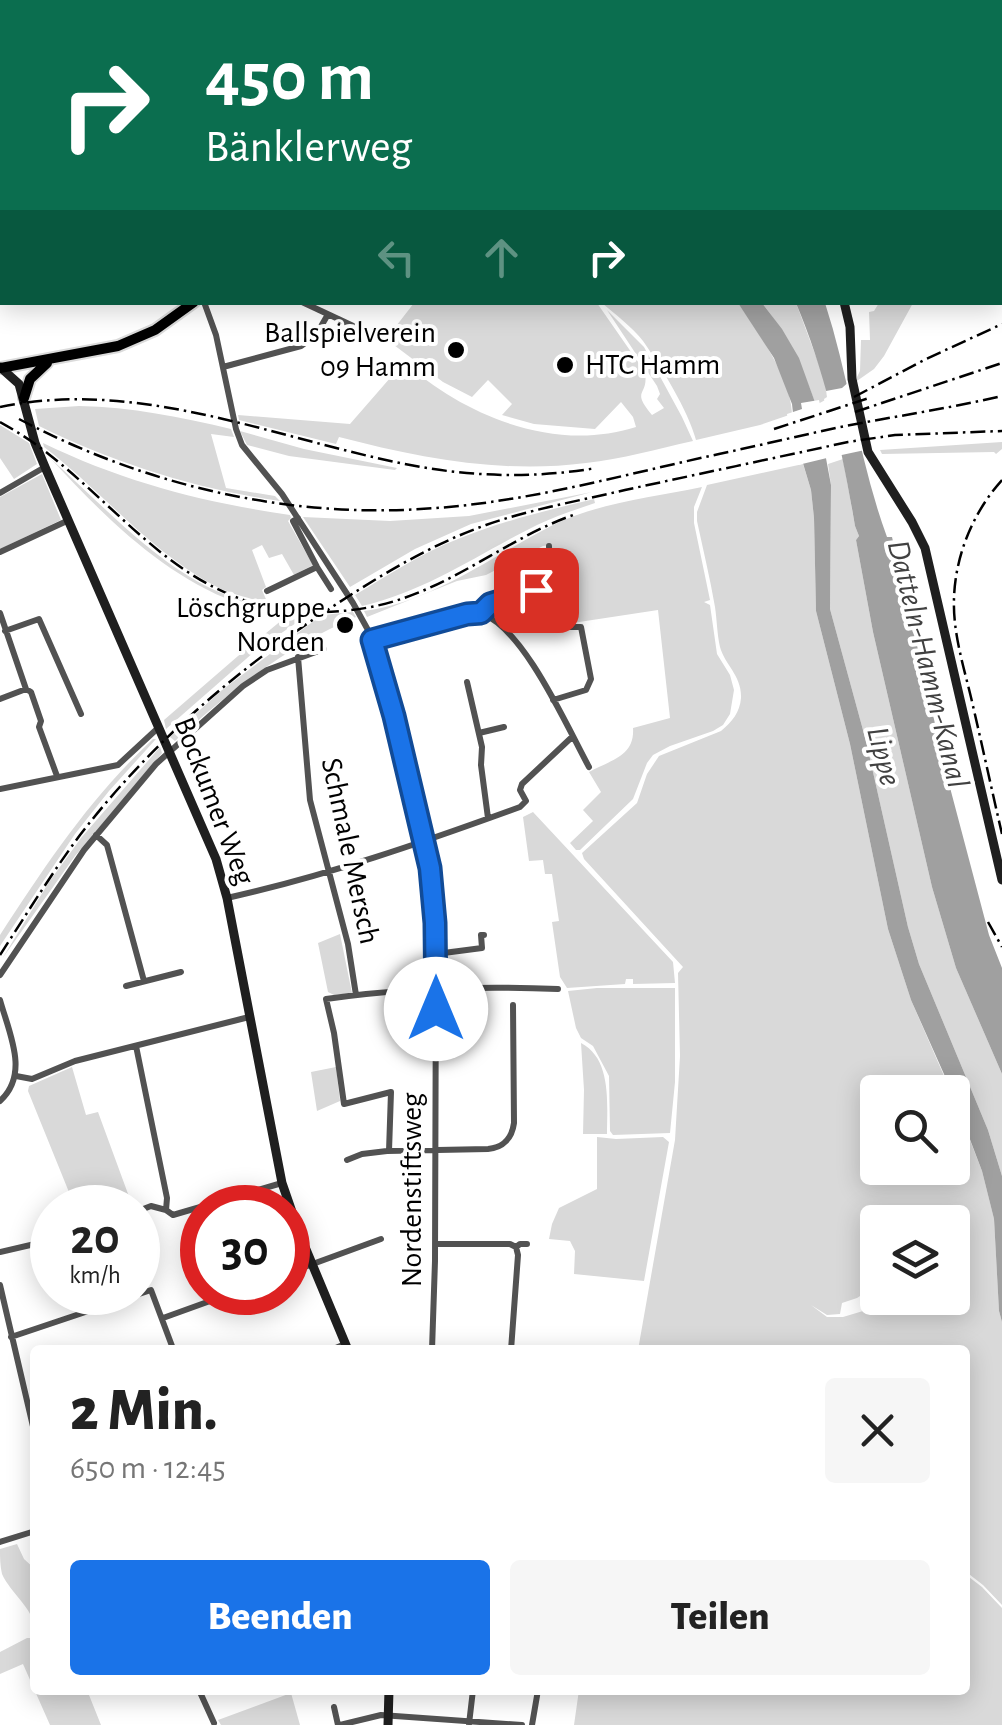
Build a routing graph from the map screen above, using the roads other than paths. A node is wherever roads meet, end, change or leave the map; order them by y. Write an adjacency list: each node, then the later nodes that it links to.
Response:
1 (190, 305): 7 (main road)
2 (205, 305): 8 (street, Nordenstiftsweg)
3 (307, 305): 5 (street)
4 (845, 305): 46 (main road)
5 (327, 316): 6 (street); 8 (street)
6 (380, 340)
7 (54, 359): 9 (main road); 10 (main road)
8 (223, 366): 13 (street, Nordenstiftsweg)
9 (0, 368): 10 (main road, Bockumer Weg)
10 (24, 398): 11 (main road, Bockumer Weg)
11 (45, 467): 12 (street); 14 (main road, Bockumer Weg)
12 (0, 493)
13 (298, 518): 17 (street, Nordenstiftsweg); 26 (street, Nordenstiftsweg)
14 (69, 520): 16 (street); 34 (main road, Bockumer Weg)
15 (549, 546): 19 (street)
16 (0, 552)
17 (317, 567): 18 (street, Nordenstiftsweg); 20 (street)
18 (331, 589)
19 (550, 590): 21 (street); 23 (street)
20 (267, 591)
21 (558, 611)
22 (0, 613): 25 (street)
23 (481, 613): 26 (street); 32 (street)
24 (561, 620): 32 (street)
25 (4, 631): 30 (street); 33 (street)
26 (372, 640): 44 (street, Nordenstiftsweg)
27 (324, 649): 28 (street)
28 (298, 658): 38 (street); 45 (street, Schmale Mersch)
29 (467, 682): 36 (street)
30 (26, 689): 31 (street); 40 (street)
31 (0, 699)
32 (554, 700): 37 (street)
33 (81, 714)
34 (159, 727): 38 (main road, Bockumer Weg); 40 (street)
35 (504, 728): 36 (street)
36 (479, 733): 42 (street)
37 (572, 737): 39 (street); 42 (street)
38 (170, 751): 43 (street); 47 (main road, Bockumer Weg)
39 (589, 767)
40 (57, 776): 41 (street)
41 (0, 788)
42 (488, 818): 44 (street)
43 (96, 835): 51 (street); 52 (street)
44 (424, 840): 45 (street); 49 (street, Nordenstiftsweg)
45 (329, 871): 47 (street); 56 (street, Schmale Mersch)
46 (1002, 880)
47 (227, 898): 59 (main road, Bockumer Weg)
48 (484, 935): 49 (street)
49 (436, 954): 54 (street, Nordenstiftsweg)
50 (181, 972): 52 (street)
51 (0, 976)
52 (144, 981): 53 (street)
53 (126, 986)
54 (436, 988): 55 (street); 56 (street); 63 (street, Nordenstiftsweg)
55 (558, 989)
56 (356, 995): 64 (street)
57 (0, 1000): 61 (street)
58 (513, 1005): 63 (street)
59 (249, 1016): 60 (street); 66 (main road, Bockumer Weg)
60 (136, 1046): 61 (street); 68 (street)
61 (16, 1076): 62 (street)
62 (0, 1100)
63 (436, 1150): 64 (street); 70 (street, Nordenstiftsweg)
64 (389, 1151): 65 (street)
65 (347, 1160)
66 (282, 1183): 68 (street); 75 (main road, Bockumer Weg)
67 (160, 1208): 68 (street)
68 (166, 1210)
69 (380, 1240): 75 (street)
70 (435, 1244): 73 (street); 85 (street, Nordenstiftsweg)
71 (527, 1244): 73 (street)
72 (30, 1245): 74 (street)
73 (516, 1247): 86 (street)
74 (0, 1252)
75 (312, 1263): 84 (main road, Bockumer Weg)
76 (0, 1285): 78 (street)
77 (160, 1310): 81 (street)
78 (3, 1311): 82 (street)
79 (180, 1312): 81 (street)
80 (72, 1315): 82 (street)
81 (163, 1318): 83 (street)
82 (11, 1336): 88 (street)
83 (172, 1345)
84 (346, 1345)
85 (432, 1345)
86 (510, 1345)
87 (30, 1399): 88 (street)
88 (26, 1400): 89 (street)
89 (30, 1416)
90 (30, 1533): 91 (street)
91 (0, 1542)
92 (201, 1695): 98 (street)
93 (390, 1695): 97 (main road)
94 (472, 1695): 99 (street)
95 (537, 1695): 102 (street)
96 (334, 1707): 100 (street)
97 (388, 1720): 99 (street); 100 (street)
98 (214, 1723)
99 (469, 1723): 101 (street)
100 (339, 1725)
101 (522, 1725)
102 (532, 1725)

